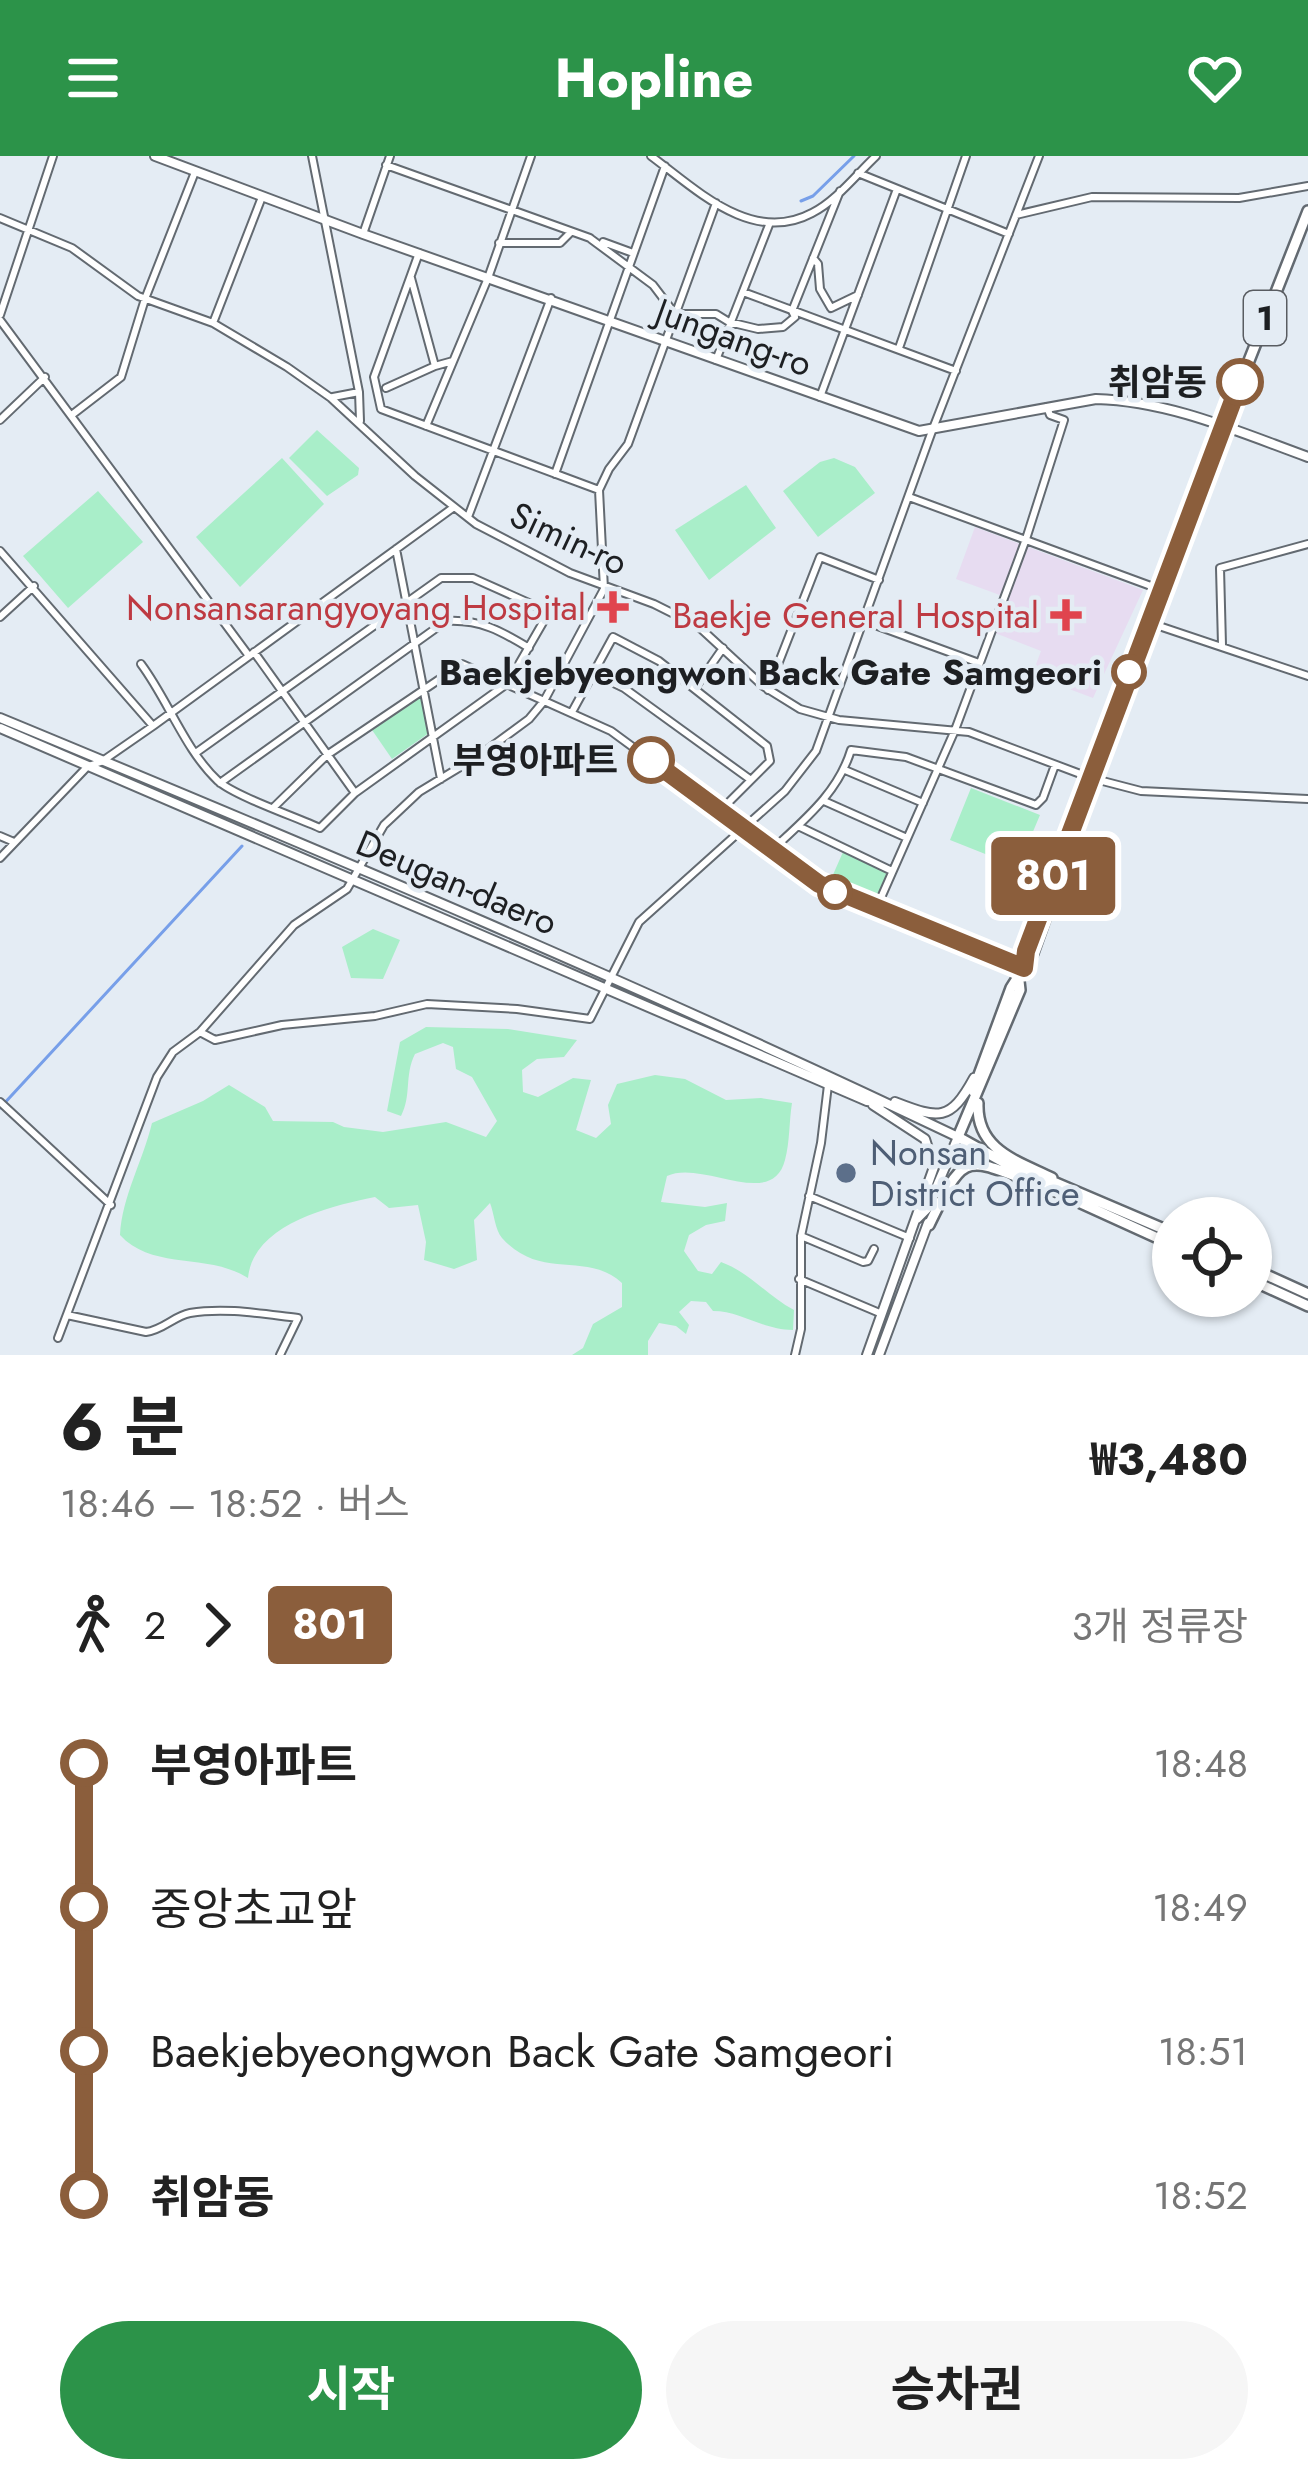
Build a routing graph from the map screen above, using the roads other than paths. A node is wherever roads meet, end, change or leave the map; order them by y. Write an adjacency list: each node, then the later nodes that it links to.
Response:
1 (52, 156): 26 (street)
2 (155, 156): 9 (street, Jungang-ro)
3 (312, 156): 24 (street)
4 (531, 156): 19 (street)
5 (652, 156): 11 (street)
6 (876, 156): 13 (street)
7 (966, 156): 20 (street)
8 (1039, 156): 22 (street)
9 (184, 161): 12 (street, Jungang-ro)
10 (388, 161): 19 (street); 28 (street)
11 (665, 166): 18 (street); 33 (street)
12 (195, 170): 17 (street, Jungang-ro); 41 (street)
13 (858, 173): 15 (street); 16 (street)
14 (1308, 186): 22 (street)
15 (897, 189): 20 (street); 39 (street)
16 (840, 191): 25 (street); 34 (street)
17 (262, 197): 24 (street, Jungang-ro); 46 (street)
18 (716, 202): 25 (street); 43 (street)
19 (510, 209): 27 (street); 31 (street)
20 (948, 210): 29 (street); 50 (street)
21 (1308, 211): 65 (main road, 1)
22 (1016, 215): 29 (street)
23 (0, 218): 26 (street, Simin-ro)
24 (326, 220): 28 (street, Jungang-ro); 57 (street)
25 (769, 225): 38 (street)
26 (31, 231): 41 (street, Simin-ro); 44 (street)
27 (572, 232): 30 (street); 31 (street)
28 (363, 234): 32 (street, Jungang-ro)
29 (1009, 234): 54 (street)
30 (592, 238): 33 (street); 35 (street)
31 (499, 243): 37 (street)
32 (419, 253): 36 (street); 37 (street, Jungang-ro)
33 (633, 253): 35 (street)
34 (813, 258): 39 (street); 42 (street)
35 (627, 268): 43 (street); 45 (street)
36 (410, 278): 53 (street); 64 (street)
37 (488, 278): 40 (street, Jungang-ro); 52 (street)
38 (743, 292): 42 (street); 47 (street)
39 (858, 295): 48 (street)
40 (551, 298): 45 (street, Jungang-ro); 67 (street)
41 (145, 299): 46 (street, Simin-ro); 61 (street)
42 (792, 311): 47 (street); 48 (street)
43 (675, 314): 47 (street); 49 (street)
44 (0, 317): 55 (street)
45 (608, 319): 49 (street, Jungang-ro); 69 (street)
46 (214, 322): 59 (street, Simin-ro)
47 (729, 322): 51 (street)
48 (846, 327): 50 (street); 58 (street)
49 (665, 341): 51 (street, Jungang-ro); 70 (street)
50 (898, 348): 54 (street)
51 (716, 360): 58 (street, Jungang-ro)
52 (453, 361): 53 (street); 64 (street)
53 (435, 366): 56 (street)
54 (956, 371): 66 (street)
55 (45, 377): 61 (street); 62 (street)
56 (386, 388)
57 (359, 392): 59 (street); 63 (street)
58 (820, 397): 66 (street, Jungang-ro)
59 (332, 398): 63 (street, Simin-ro)
60 (1046, 407): 65 (street, Jungang-ro); 66 (street, Jungang-ro); 74 (street)
61 (73, 414): 90 (street)
62 (0, 420)
63 (361, 425): 72 (street, Simin-ro)
64 (426, 426): 67 (street)
65 (1222, 426): 68 (street, Jungang-ro); 81 (main road, 1)
66 (932, 431): 71 (street)
67 (495, 453): 69 (street); 73 (street)
68 (1308, 457)
69 (554, 475): 70 (street)
70 (599, 490): 80 (street)
71 (908, 497): 74 (street); 78 (street)
72 (454, 507): 73 (street, Simin-ro); 76 (street)
73 (467, 518): 80 (street, Simin-ro)
74 (1026, 539): 81 (street); 91 (street)
75 (1307, 546): 87 (street)
76 (396, 549): 82 (street); 90 (street)
77 (0, 550): 79 (street)
78 (879, 580): 84 (street); 98 (street)
79 (34, 586): 83 (street); 106 (street)
80 (604, 589): 89 (street, Simin-ro); 100 (street)
81 (1160, 589): 85 (main road, 1)
82 (406, 601): 86 (street); 88 (street); 99 (street)
83 (0, 617)
84 (864, 621): 91 (street); 104 (street)
85 (1147, 622): 87 (street); 117 (main road, 1)
86 (415, 642): 88 (street); 96 (street); 105 (street)
87 (1222, 645): 94 (street)
88 (530, 648): 95 (street)
89 (723, 648): 97 (street); 98 (street, Simin-ro)
90 (251, 654): 99 (street); 101 (street)
91 (980, 663): 108 (street)
92 (141, 664): 101 (street)
93 (593, 673): 97 (street); 102 (street); 119 (street)
94 (1308, 676)
95 (508, 683): 96 (street); 100 (street); 109 (street)
96 (424, 687): 109 (street); 111 (street)
97 (695, 688): 119 (street)
98 (768, 690): 104 (street, Simin-ro)
99 (282, 691): 105 (street); 110 (street)
100 (544, 700): 102 (street); 118 (street)
101 (170, 712): 106 (street); 110 (street)
102 (572, 712): 126 (street)
103 (0, 718): 112 (street, Deugan-daero)
104 (830, 718): 108 (street, Simin-ro); 128 (street)
105 (305, 724): 111 (street); 120 (street)
106 (153, 726): 112 (street)
107 (0, 728): 114 (street, Deugan-daero)
108 (955, 730): 113 (street, Simin-ro); 116 (street)
109 (432, 735): 118 (street); 121 (street)
110 (197, 752): 120 (street)
111 (327, 755): 121 (street); 125 (street)
112 (100, 763): 114 (street); 134 (street, Deugan-daero)
113 (1056, 764): 116 (street); 117 (street, Simin-ro)
114 (88, 766): 131 (street); 136 (street, Deugan-daero)
115 (845, 770): 116 (street); 123 (street); 124 (street)
116 (937, 770): 124 (street)
117 (1091, 778): 122 (street, Simin-ro); 138 (main road, 1)
118 (441, 779): 134 (street)
119 (751, 780): 126 (street)
120 (220, 783): 125 (street)
121 (355, 793): 125 (street)
122 (1308, 800)
123 (824, 801): 127 (street); 130 (street)
124 (923, 803): 130 (street)
125 (274, 807)
126 (720, 812): 128 (street)
127 (798, 826): 132 (street); 135 (street)
128 (743, 829): 132 (street); 139 (street)
129 (0, 836): 131 (street)
130 (907, 838): 135 (street)
131 (14, 842): 133 (street)
132 (772, 850): 137 (street)
133 (0, 857)
134 (359, 870): 136 (street); 139 (street, Deugan-daero)
135 (892, 871): 137 (street)
136 (351, 881): 141 (street, Deugan-daero); 142 (street)
137 (876, 909): 138 (street)
138 (1026, 963): 140 (main road, 1)
139 (612, 978): 141 (street); 146 (street, Deugan-daero)
140 (1019, 981): 143 (main road, 1); 145 (main road, 1)
141 (605, 989): 142 (street); 144 (street, Deugan-daero)
142 (200, 1032): 152 (street)
143 (984, 1061): 146 (street); 148 (main road, 1)
144 (828, 1085): 146 (street, Deugan-daero); 151 (street)
145 (978, 1094): 148 (main road, 1); 150 (main road)
146 (869, 1097): 149 (street, Deugan-daero); 153 (street)
147 (0, 1102): 152 (street)
148 (967, 1115): 149 (main road, 1)
149 (958, 1137): 150 (main road, Deugan-daero); 153 (street)
150 (1066, 1190): 153 (main road); 154 (main road); 155 (main road, Deugan-daero)
151 (809, 1196): 156 (street); 157 (street)
152 (111, 1205): 165 (street)
153 (923, 1222): 157 (street); 170 (street)
154 (1152, 1225)
155 (1152, 1234)
156 (801, 1236): 158 (street); 160 (street)
157 (910, 1238): 164 (street)
158 (874, 1249)
159 (1272, 1278): 162 (main road)
160 (799, 1279): 164 (street); 168 (street)
161 (1272, 1290): 163 (main road)
162 (1308, 1294)
163 (1308, 1306)
164 (882, 1314): 169 (street)
165 (67, 1315): 166 (street); 167 (street)
166 (58, 1338)
167 (280, 1355)
168 (795, 1355)
169 (867, 1355)
170 (879, 1355)

